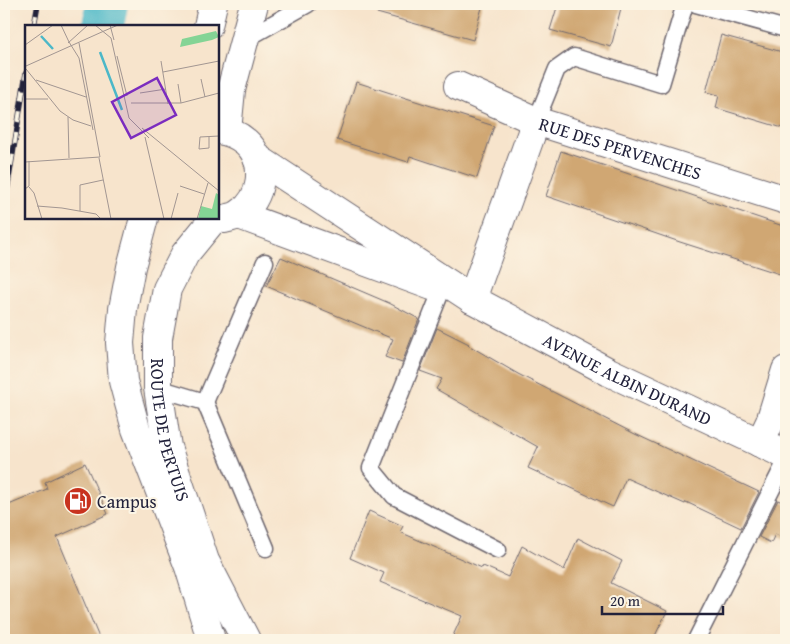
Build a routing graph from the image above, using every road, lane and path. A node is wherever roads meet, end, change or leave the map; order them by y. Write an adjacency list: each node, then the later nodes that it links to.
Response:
1 (214, 4): 6 (street)
2 (254, 4): 8 (street)
3 (308, 4): 8 (lane)
4 (685, 4): 10 (lane)
5 (696, 4): 7 (lane)
6 (208, 25)
7 (786, 29)
8 (244, 40): 11 (street)
9 (458, 86): 10 (street, RUE DES PERVENCHES)
10 (536, 121): 13 (street, RUE DES PERVENCHES); 19 (street)
11 (222, 131): 12 (street, AVENUE ALBIN DURAND)
12 (257, 158): 14 (street); 19 (street, AVENUE ALBIN DURAND)
13 (786, 200)
14 (239, 215): 16 (street); 18 (street, AVENUE ALBIN DURAND)
15 (144, 219): 28 (street, ROUTE DE PERTUIS)
16 (204, 219): 21 (street, ROUTE DE PERTUIS)
17 (265, 262): 22 (lane)
18 (442, 289): 19 (street, AVENUE ALBIN DURAND); 27 (lane)
19 (472, 299): 23 (street, AVENUE ALBIN DURAND)
20 (786, 370): 23 (street)
21 (158, 388): 22 (lane); 29 (street, ROUTE DE PERTUIS)
22 (205, 402): 26 (lane)
23 (760, 443): 24 (street, AVENUE ALBIN DURAND)
24 (786, 455)
25 (786, 461): 30 (lane)
26 (266, 548)
27 (498, 550)
28 (210, 640)
29 (246, 640)
30 (696, 640)

